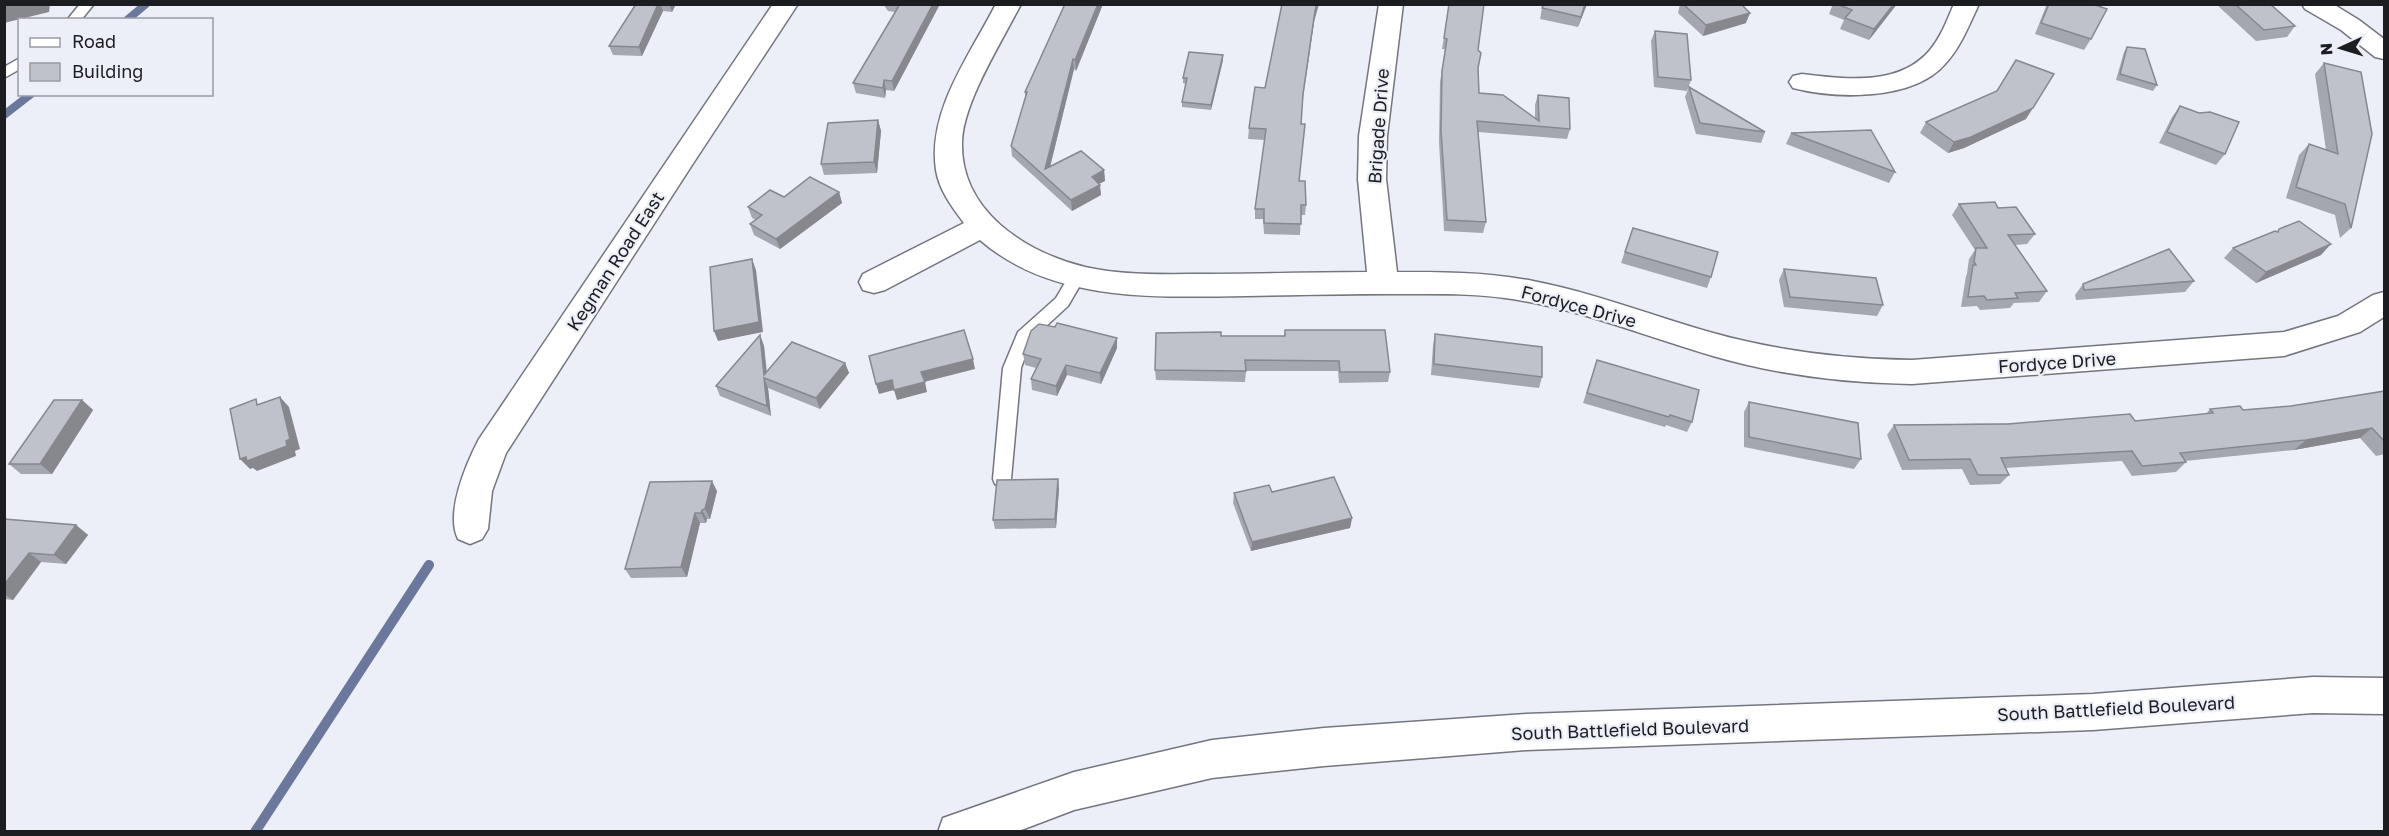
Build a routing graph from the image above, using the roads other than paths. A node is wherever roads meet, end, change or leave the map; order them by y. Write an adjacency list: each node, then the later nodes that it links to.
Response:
1 (88, 4): 7 (lane)
2 (786, 4): 18 (street, Kegman Road East)
3 (1009, 4): 12 (street, Fordyce Drive)
4 (1391, 4): 15 (street, Brigade Drive)
5 (1967, 4): 11 (street)
6 (2314, 4): 8 (street)
7 (75, 18)
8 (2385, 51)
9 (18, 64): 10 (lane)
10 (4, 74)
11 (1802, 82)
12 (982, 226): 13 (street, Fordyce Drive); 14 (street)
13 (1078, 275): 15 (street, Fordyce Drive); 17 (lane)
14 (874, 282)
15 (1383, 283): 16 (street, Fordyce Drive)
16 (2385, 303)
17 (1002, 479)
18 (470, 528)
19 (2385, 683): 20 (street, South Battlefield Boulevard)
20 (2313, 695): 21 (street, South Battlefield Boulevard); 22 (street, South Battlefield Boulevard)
21 (2385, 696)
22 (958, 831)

